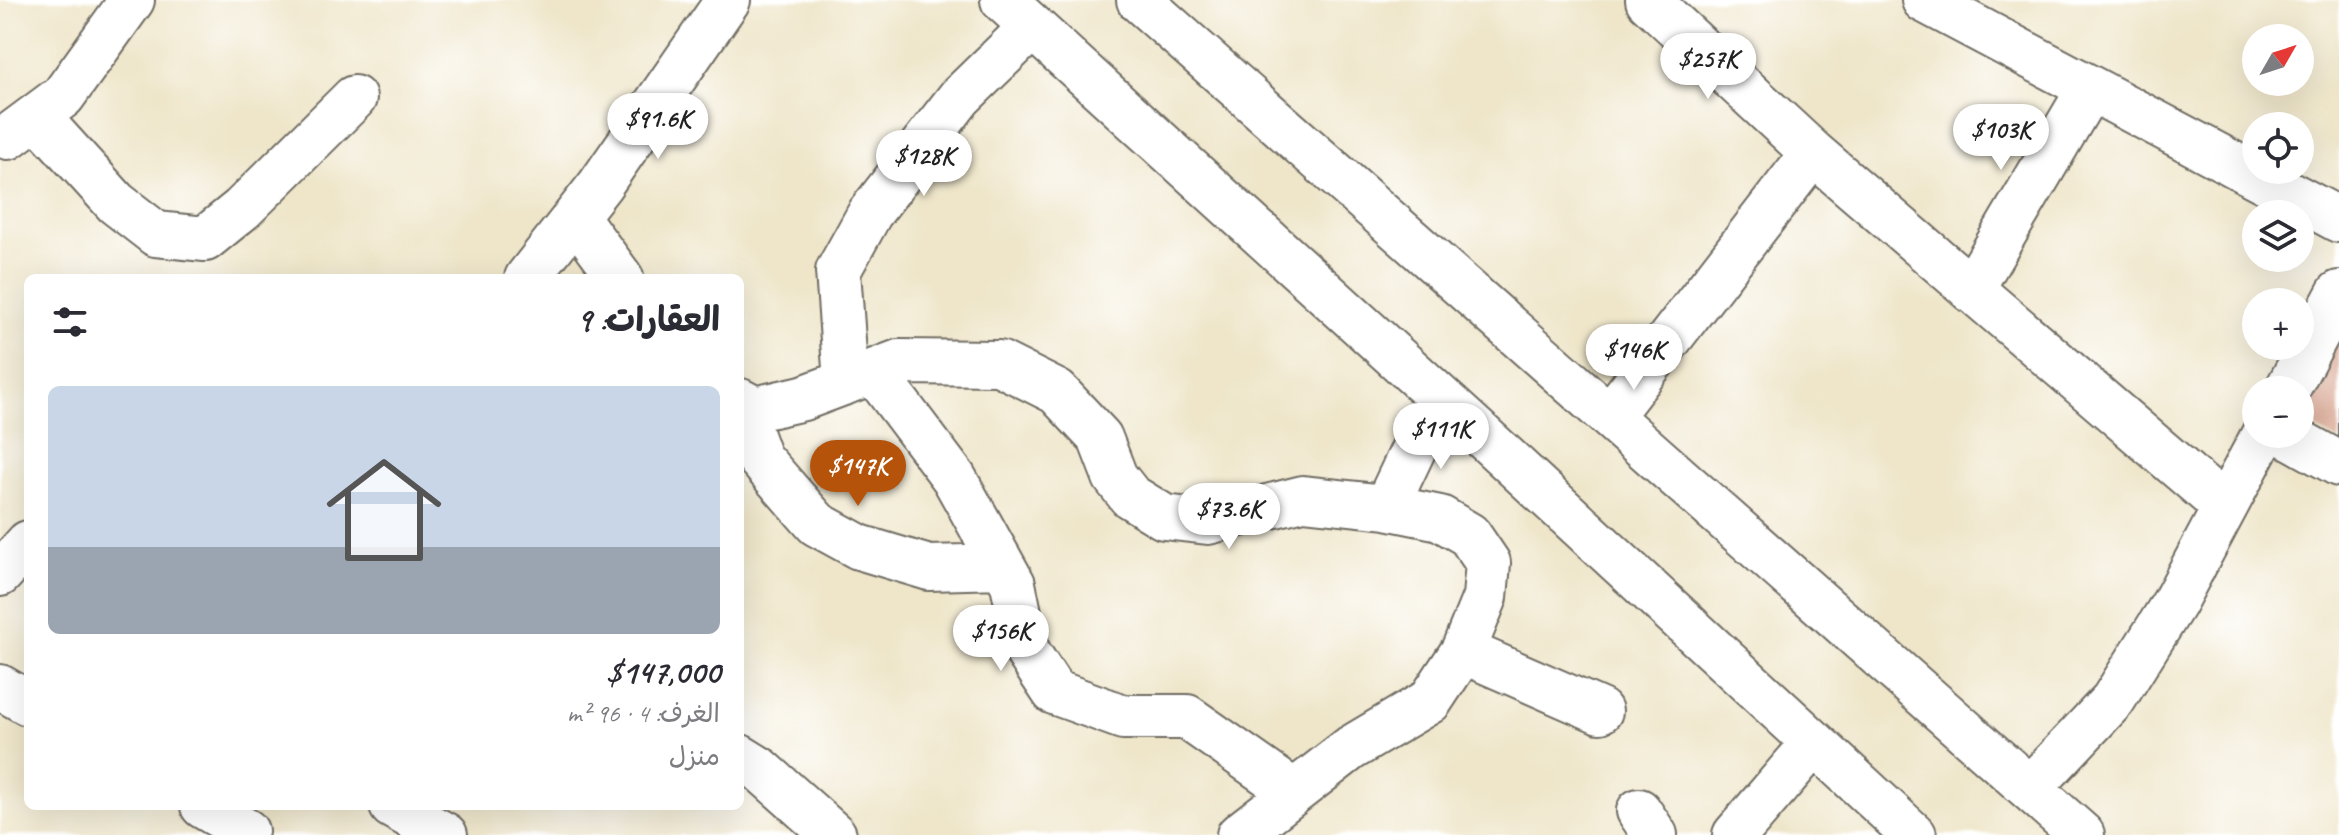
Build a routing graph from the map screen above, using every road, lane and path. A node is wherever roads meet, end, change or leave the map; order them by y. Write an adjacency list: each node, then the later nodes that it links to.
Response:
1 (132, 0): 10 (street)
2 (728, 0): 12 (street)
3 (1648, 0): 7 (street)
4 (1947, 6): 8 (street)
5 (1161, 8): 23 (street)
6 (1018, 13): 19 (street); 21 (street)
7 (1695, 17): 11 (street)
8 (2090, 88): 13 (street); 16 (street)
9 (354, 98): 10 (street)
10 (11, 135)
11 (1813, 153): 16 (street); 23 (street)
12 (576, 217): 14 (street); 15 (street)
13 (2339, 220)
14 (530, 274)
15 (618, 274)
16 (1971, 290): 28 (street)
17 (2339, 293): 18 (street)
18 (2295, 376)
19 (860, 377): 20 (street); 27 (street); 30 (street)
20 (744, 405)
21 (1450, 406): 27 (street); 36 (street)
22 (744, 415): 30 (street)
23 (1610, 416): 38 (street)
24 (2257, 448): 28 (street)
25 (2310, 448): 26 (street)
26 (2339, 464)
27 (1386, 507): 32 (street)
28 (2225, 507): 38 (street)
29 (24, 547): 31 (street)
30 (1003, 566): 39 (street)
31 (0, 574)
32 (1463, 651): 35 (street); 39 (street)
33 (0, 687): 34 (street)
34 (24, 701)
35 (1600, 711)
36 (1814, 743): 46 (street); 47 (street)
37 (744, 759): 44 (street)
38 (2030, 788): 48 (street)
39 (1294, 792): 45 (street)
40 (213, 810): 42 (street)
41 (399, 810): 43 (street)
42 (249, 824)
43 (445, 835)
44 (834, 835)
45 (1239, 835)
46 (1735, 835)
47 (1914, 835)
48 (2082, 835)

